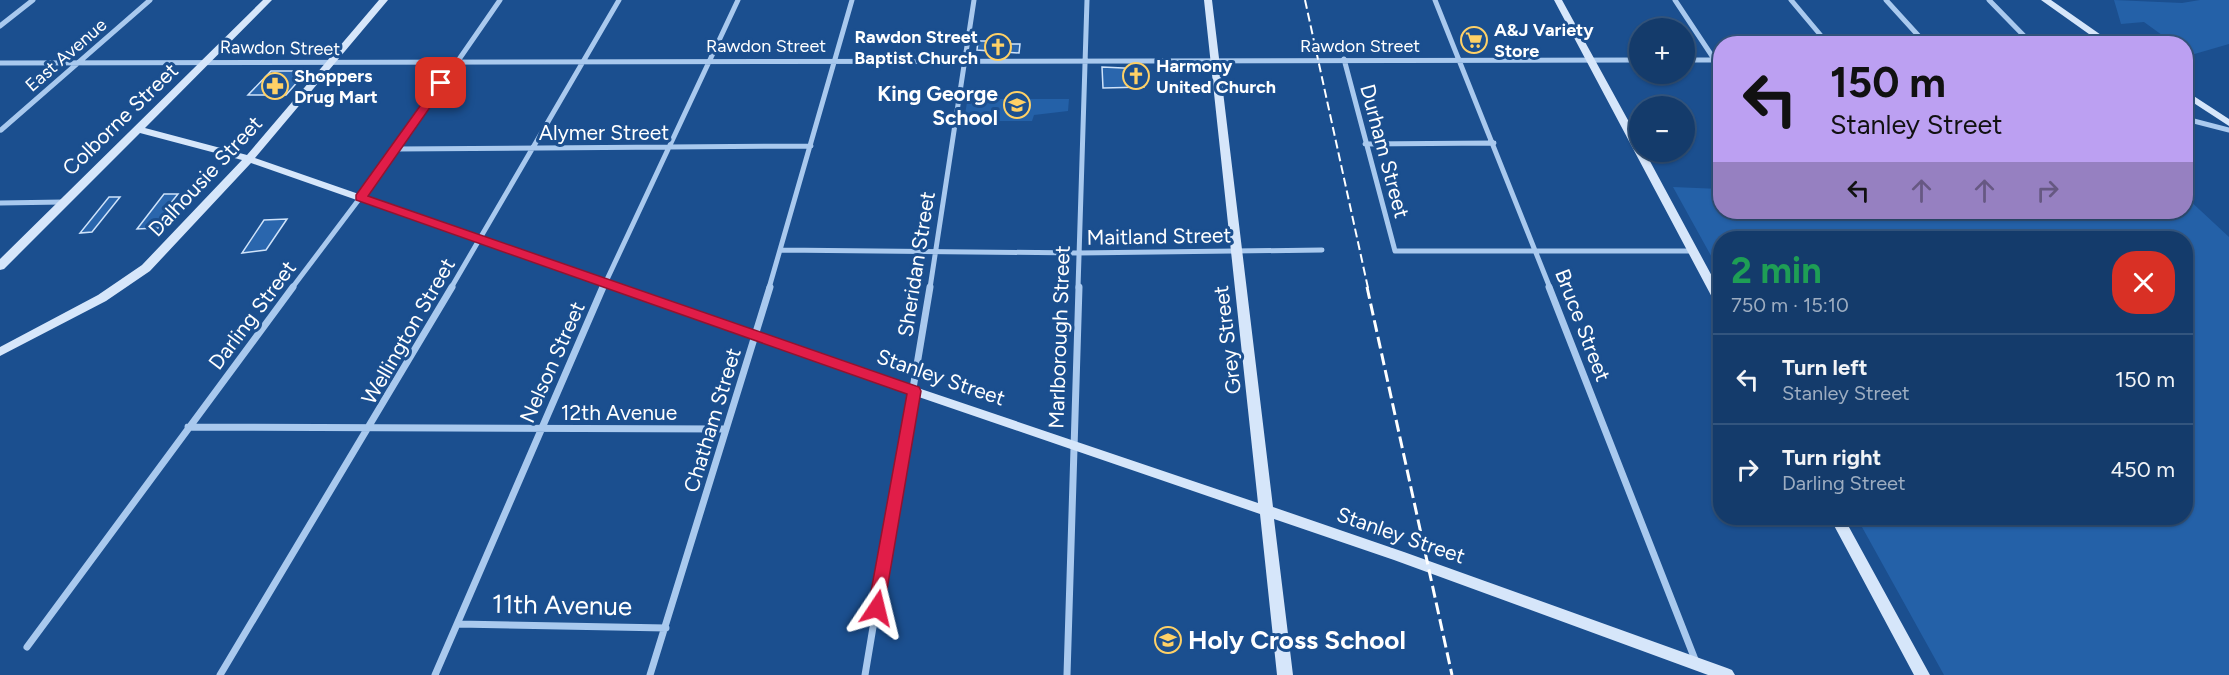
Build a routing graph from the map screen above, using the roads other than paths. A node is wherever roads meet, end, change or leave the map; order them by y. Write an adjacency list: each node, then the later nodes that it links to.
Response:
1 (33, 0): 19 (street)
2 (150, 0): 38 (street, East Avenue)
3 (268, 0): 36 (street, Colborne Street)
4 (384, 0): 41 (street, Dalhousie Street)
5 (500, 0): 37 (street, Darling Street)
6 (620, 0): 39 (street, Wellington Street)
7 (738, 0): 30 (street, Nelson Street)
8 (852, 0): 31 (street, Chatham Street)
9 (974, 0): 25 (street, Sheridan Street)
10 (1087, 0): 26 (street, Marlborough Street)
11 (1208, 0): 32 (street, Grey Street)
12 (1435, 0): 28 (street, Bruce Street)
13 (1558, 0): 29 (street)
14 (1675, 0): 24 (street)
15 (1791, 0): 20 (street)
16 (1886, 0): 21 (street)
17 (1989, 0): 22 (street)
18 (2045, 0): 23 (street)
19 (0, 26)
20 (1821, 36)
21 (1919, 36)
22 (2024, 36)
23 (2098, 36)
24 (1713, 53)
25 (965, 59): 26 (street, Rawdon Street); 31 (street, Rawdon Street); 61 (street, Sheridan Street)
26 (1086, 59): 32 (street, Rawdon Street); 65 (street, Marlborough Street)
27 (1344, 59): 28 (street, Rawdon Street); 32 (street, Rawdon Street); 49 (street, Durham Street)
28 (1459, 59): 29 (street, Rawdon Street); 48 (street, Bruce Street)
29 (1590, 59): 33 (street, Rawdon Street); 64 (street)
30 (712, 60): 31 (street, Rawdon Street); 39 (street, Rawdon Street); 51 (street, Nelson Street)
31 (835, 60): 50 (street, Chatham Street)
32 (1214, 60): 62 (street, Grey Street)
33 (1629, 60)
34 (1695, 60): 35 (street)
35 (1713, 60)
36 (208, 61): 38 (street, Rawdon Street); 41 (street, Rawdon Street); 45 (street, Colborne Street)
37 (457, 61): 39 (street, Rawdon Street); 41 (street, Rawdon Street); 52 (street, Darling Street)
38 (79, 62): 40 (street, Rawdon Street); 46 (street, East Avenue)
39 (584, 62): 53 (street, Wellington Street)
40 (0, 63)
41 (332, 63): 54 (street, Dalhousie Street)
42 (2193, 99): 44 (street)
43 (2193, 121): 47 (street)
44 (2229, 123)
45 (138, 129): 54 (street, Stanley Street); 56 (street, Colborne Street)
46 (1, 130)
47 (2229, 130)
48 (1494, 143): 49 (street); 63 (street, Bruce Street)
49 (1365, 144): 63 (street, Durham Street)
50 (811, 146): 51 (street, Alymer Street); 59 (street, Chatham Street)
51 (668, 148): 53 (street, Alymer Street); 67 (street, Nelson Street)
52 (397, 149): 53 (street, Alymer Street); 55 (street, Darling Street)
53 (532, 149): 58 (street, Wellington Street)
54 (249, 159): 55 (street, Stanley Street); 70 (street, Dalhousie Street)
55 (360, 198): 58 (street, Stanley Street); 74 (street, Darling Street)
56 (63, 202): 57 (street); 66 (street, Colborne Street)
57 (0, 203)
58 (481, 238): 67 (street, Stanley Street); 76 (street, Wellington Street)
59 (781, 250): 61 (street, Maitland Street); 69 (street, Chatham Street)
60 (1322, 250): 62 (street, Maitland Street)
61 (934, 251): 65 (street, Maitland Street); 73 (street, Sheridan Street)
62 (1236, 251): 65 (street, Maitland Street); 79 (street, Grey Street)
63 (1537, 251): 64 (street); 84 (street, Bruce Street)
64 (1693, 251): 68 (street)
65 (1078, 253): 78 (street, Marlborough Street)
66 (0, 266)
67 (605, 283): 69 (street, Stanley Street); 75 (street, Nelson Street)
68 (1713, 288)
69 (755, 334): 73 (street, Stanley Street); 77 (street, Chatham Street)
70 (21, 340): 71 (street, Dalhousie Street); 72 (street, Dalhousie Street)
71 (0, 346)
72 (0, 352)
73 (914, 391): 78 (street, Stanley Street); 88 (street, Sheridan Street)
74 (188, 427): 76 (street, 12th Avenue); 83 (street, Darling Street)
75 (541, 428): 76 (street, 12th Avenue); 77 (street, 12th Avenue); 81 (street, Nelson Street)
76 (369, 429): 85 (street, Wellington Street)
77 (726, 429): 82 (street, Chatham Street)
78 (1073, 444): 79 (street, Stanley Street); 89 (street, Marlborough Street)
79 (1267, 510): 84 (street, Stanley Street); 90 (street, Grey Street)
80 (1841, 525): 92 (street)
81 (458, 624): 82 (street, 11th Avenue); 86 (street, Nelson Street)
82 (666, 628): 87 (street, Chatham Street)
83 (27, 647)
84 (1696, 663): 91 (street, Stanley Street)
85 (220, 675)
86 (435, 675)
87 (650, 675)
88 (865, 675)
89 (1067, 675)
90 (1285, 675)
91 (1727, 675)
92 (1922, 675)

